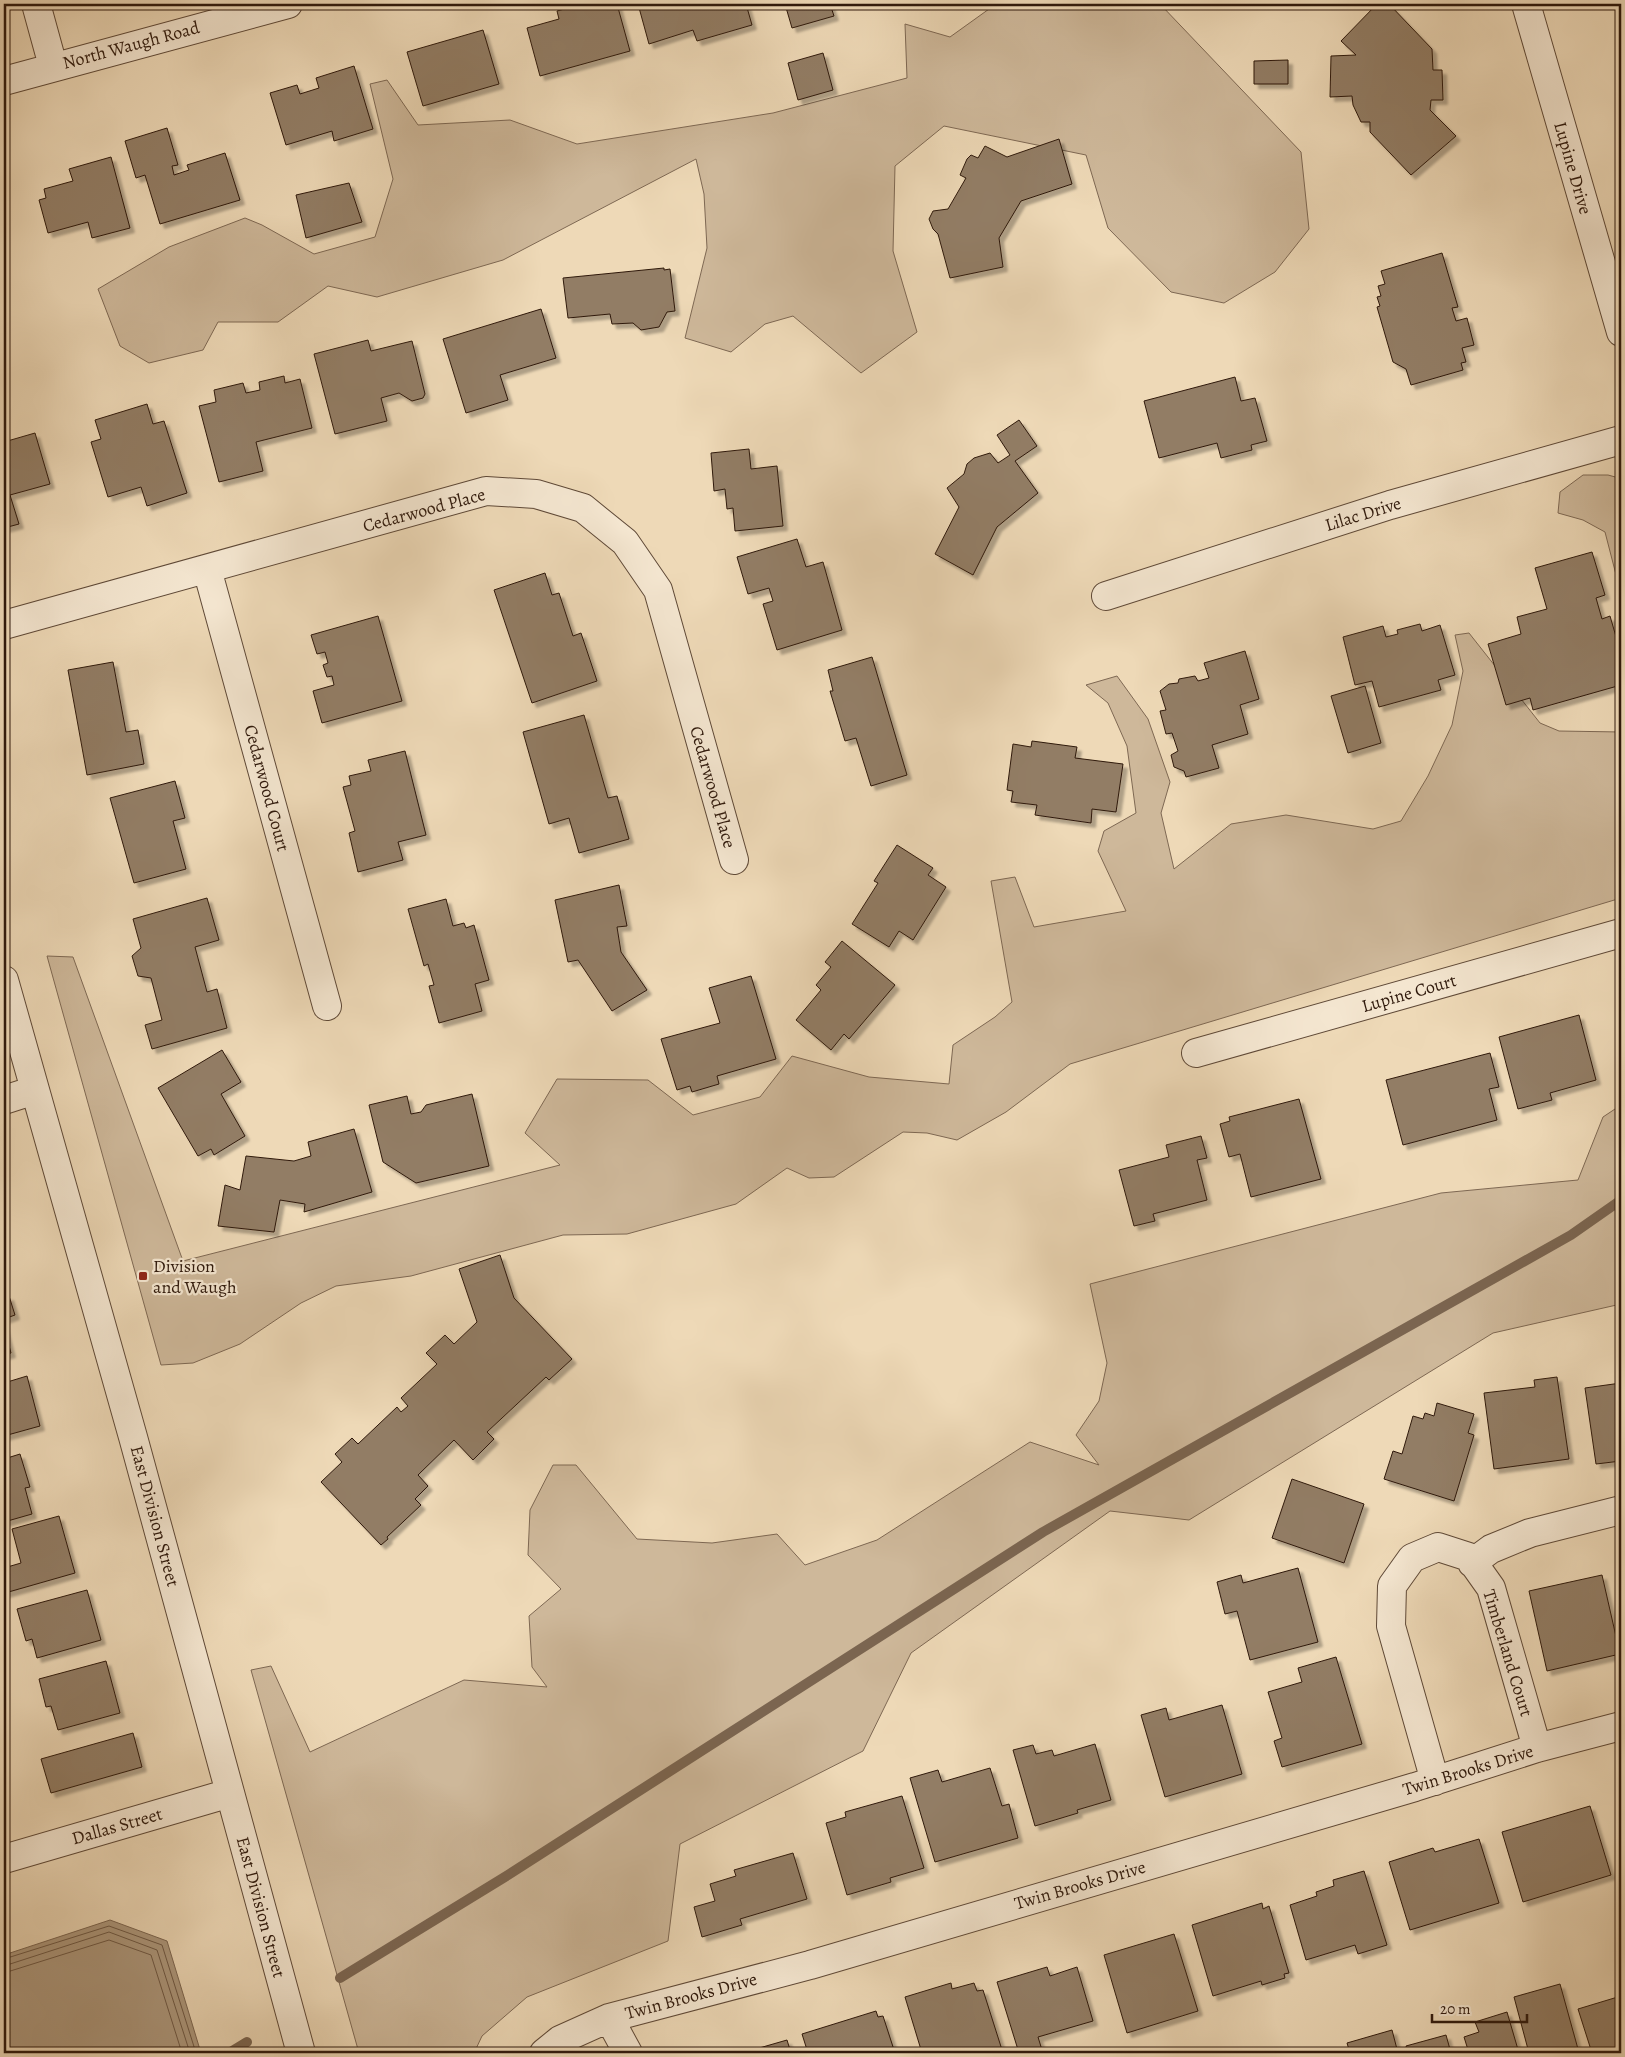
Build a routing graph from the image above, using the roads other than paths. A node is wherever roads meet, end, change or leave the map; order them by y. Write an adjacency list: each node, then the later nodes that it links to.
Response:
1 (36, 4): 4 (street)
2 (288, 4): 4 (street, North Waugh Road)
3 (1526, 4): 6 (street, Lupine Drive)
4 (53, 66): 5 (street, North Waugh Road)
5 (4, 81)
6 (1621, 332)
7 (1621, 440): 9 (street, Lilac Drive)
8 (207, 569): 10 (street, Cedarwood Place); 11 (street, Cedarwood Place); 14 (street, Cedarwood Court)
9 (1106, 596)
10 (4, 625)
11 (734, 860)
12 (1621, 934): 15 (street, Lupine Court)
13 (4, 980): 16 (street, East Division Street)
14 (326, 1006)
15 (1196, 1053)
16 (35, 1090): 17 (street); 23 (street, East Division Street)
17 (4, 1100)
18 (1621, 1510): 19 (street)
19 (1472, 1563): 21 (street, Timberland Court); 22 (street, Timberland Court)
20 (1621, 1726): 21 (street, Twin Brooks Drive)
21 (1537, 1748): 22 (street, Twin Brooks Drive)
22 (1435, 1781): 25 (street, Twin Brooks Drive)
23 (230, 1793): 24 (street, Dallas Street); 26 (street, East Division Street)
24 (4, 1858)
25 (608, 2018): 27 (street, Twin Brooks Drive); 28 (street)
26 (301, 2053)
27 (544, 2053)
28 (628, 2053)

